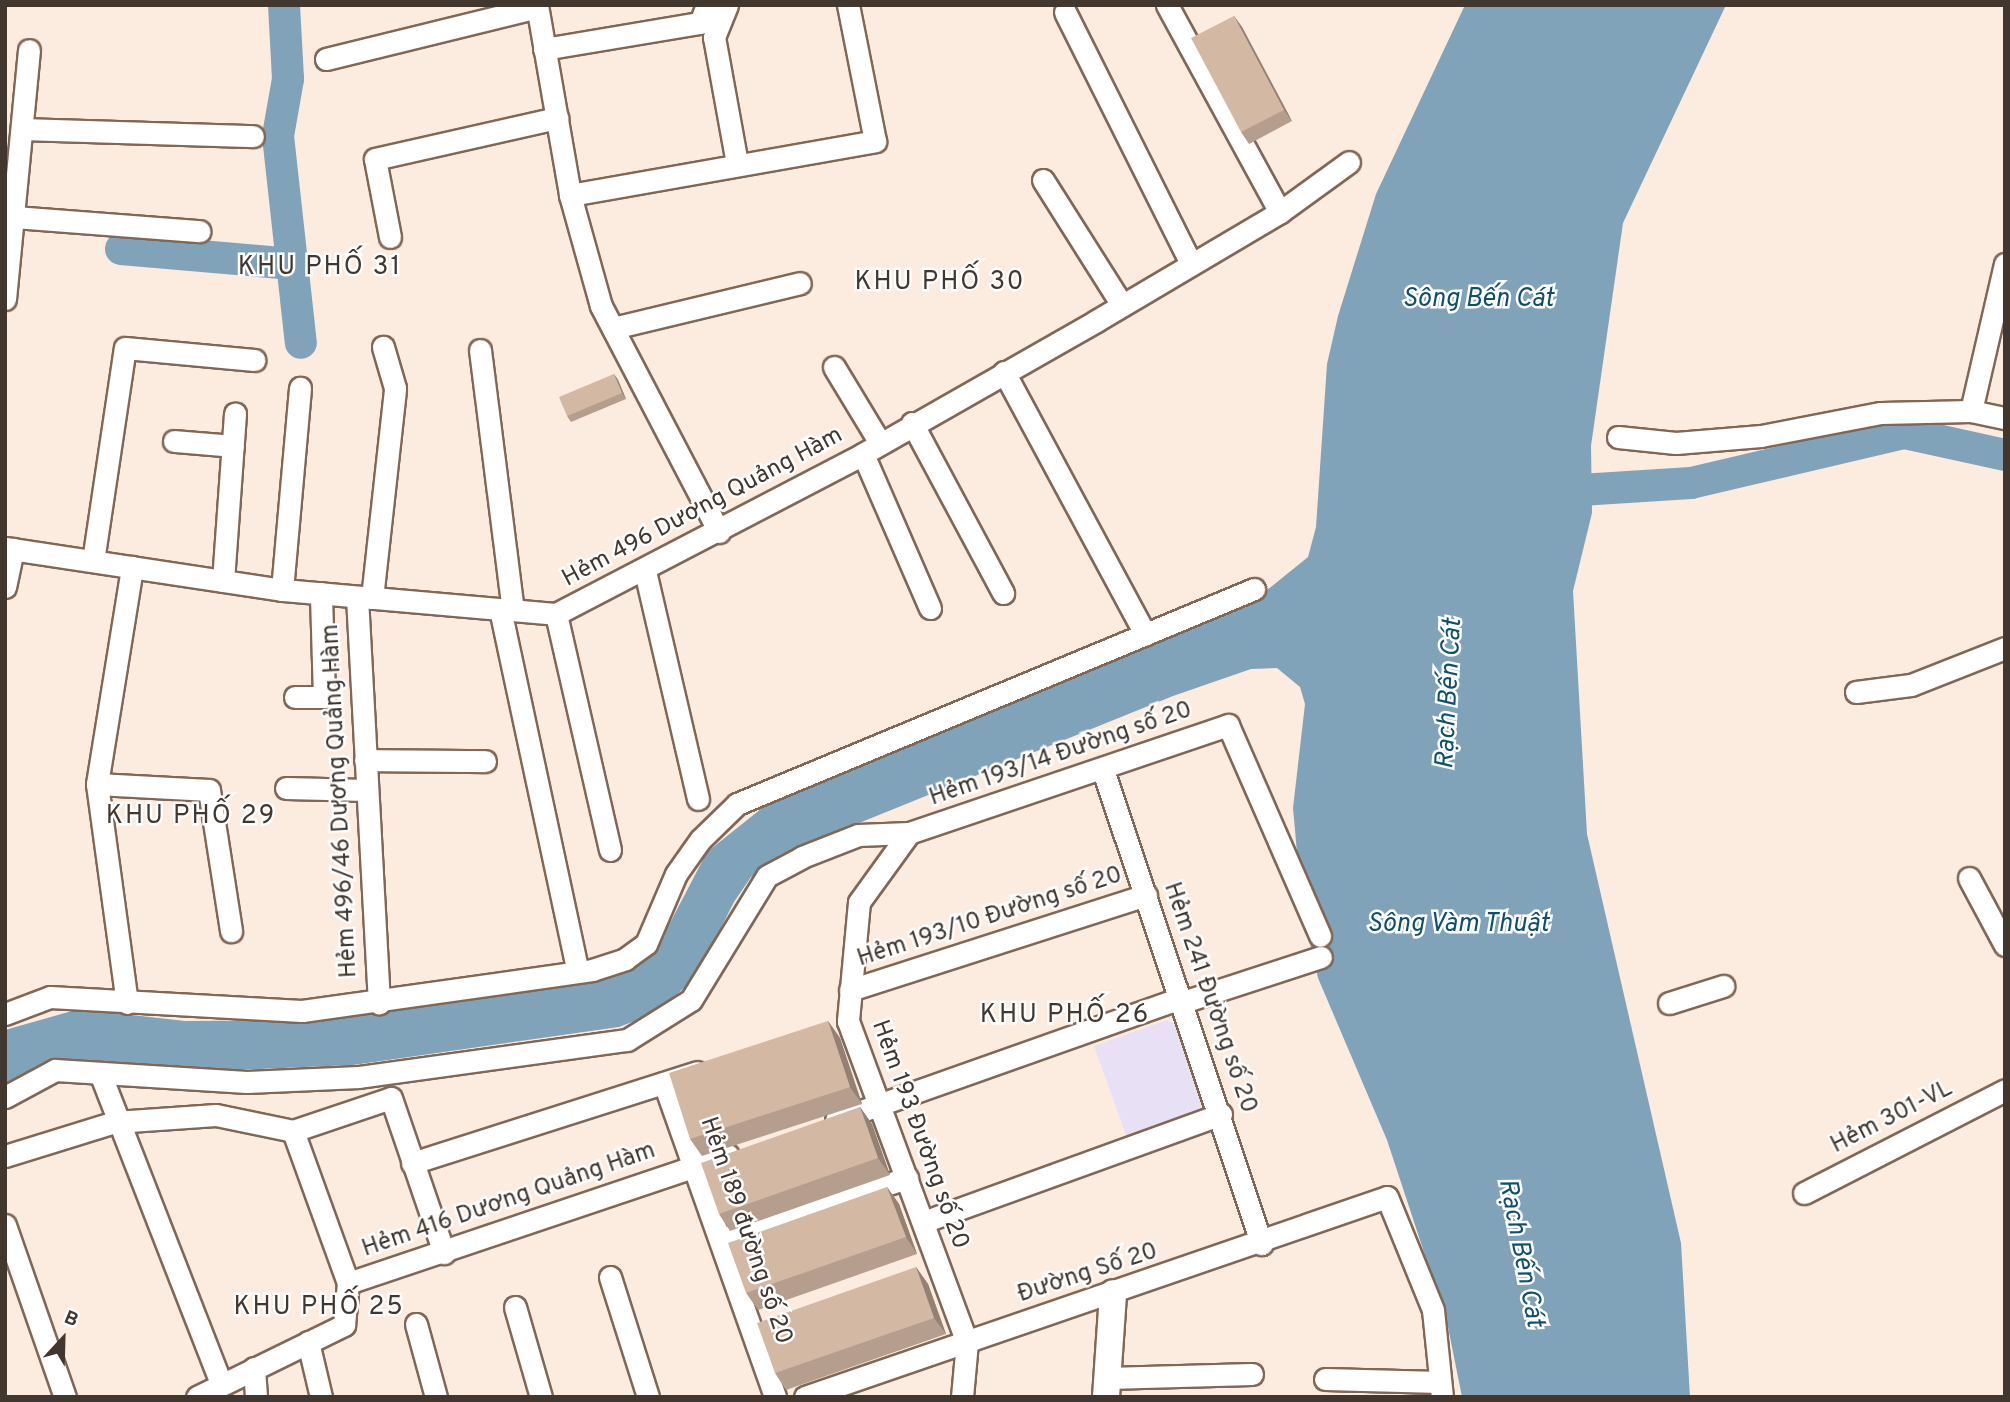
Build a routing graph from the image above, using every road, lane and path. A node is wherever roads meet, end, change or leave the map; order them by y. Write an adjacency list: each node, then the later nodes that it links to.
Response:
1 (727, 5): 6 (street)
2 (848, 5): 14 (street)
3 (1167, 5): 17 (street)
4 (537, 6): 7 (street); 9 (street)
5 (1065, 12): 21 (street)
6 (707, 22): 7 (street); 14 (street)
7 (544, 49): 10 (street)
8 (29, 50): 11 (street)
9 (326, 59)
10 (556, 118): 16 (street); 20 (street)
11 (23, 129): 12 (street); 18 (street)
12 (253, 136)
13 (1349, 162): 17 (street, Hẻm 496 Dương Quảng Hàm)
14 (737, 164): 16 (street)
15 (1044, 180): 25 (street)
16 (570, 195): 26 (street)
17 (1280, 212): 21 (street, Hẻm 496 Dương Quảng Hàm)
18 (15, 217): 19 (street); 24 (street)
19 (199, 230)
20 (390, 237)
21 (1191, 264): 25 (street, Hẻm 496 Dương Quảng Hàm)
22 (2005, 264): 33 (street)
23 (800, 283): 26 (street)
24 (5, 299)
25 (1122, 305): 31 (street, Hẻm 496 Dương Quảng Hàm)
26 (613, 328): 41 (street)
27 (383, 346): 52 (street, Hẻm 496/46 Dương Quảng Hàm)
28 (481, 350): 54 (street)
29 (254, 360): 43 (street)
30 (834, 367): 40 (street)
31 (1004, 372): 36 (street, Hẻm 496 Dương Quảng Hàm); 56 (street)
32 (300, 388): 49 (street)
33 (1971, 411): 35 (street); 37 (street)
34 (235, 413): 39 (street)
35 (2005, 418)
36 (912, 423): 40 (street, Hẻm 496 Dương Quảng Hàm); 51 (street)
37 (1618, 437)
38 (174, 441): 39 (street)
39 (233, 446): 46 (street)
40 (872, 449): 41 (street, Hẻm 496 Dương Quảng Hàm); 53 (street)
41 (719, 531): 45 (street, Hẻm 496 Dương Quảng Hàm)
42 (9, 548): 43 (street, Hẻm 496 Dương Quảng Hàm); 47 (street)
43 (93, 561): 44 (street, Hẻm 496 Dương Quảng Hàm)
44 (132, 567): 46 (street, Hẻm 496 Dương Quảng Hàm); 63 (street)
45 (645, 571): 55 (street, Hẻm 496 Dương Quảng Hàm); 66 (street)
46 (223, 581): 49 (street, Hẻm 496 Dương Quảng Hàm)
47 (5, 587)
48 (1254, 589): 56 (street)
49 (282, 590): 50 (street, Hẻm 496 Dương Quảng Hàm)
50 (321, 593): 52 (street, Hẻm 496 Dương Quảng Hàm); 59 (street)
51 (1003, 593)
52 (365, 597): 54 (street, Hẻm 496 Dương Quảng Hàm); 60 (street, Hẻm 496/46 Dương Quảng Hàm)
53 (930, 608)
54 (507, 610): 55 (street, Hẻm 496 Dương Quảng Hàm); 73 (street)
55 (556, 614): 68 (street)
56 (1145, 634): 73 (street)
57 (2005, 648): 58 (street)
58 (1856, 692)
59 (295, 697)
60 (365, 760): 61 (street); 65 (street, Hẻm 496/46 Dương Quảng Hàm)
61 (485, 761)
62 (1103, 770): 67 (street, Hẻm 193/14 Đường số 20); 70 (street, Hẻm 241 Đường số 20); 76 (street, Hẻm 193/14 Đường số 20)
63 (97, 784): 71 (street); 77 (street)
64 (286, 788): 65 (street)
65 (366, 790): 78 (street, Hẻm 496/46 Dương Quảng Hàm)
66 (698, 799)
67 (909, 833): 75 (street, Hẻm 193 Đường số 20); 84 (street, Hẻm 193/14 Đường số 20)
68 (610, 850)
69 (1969, 878): 72 (street)
70 (1146, 895): 75 (street, Hẻm 193/10 Đường số 20); 76 (street, Hẻm 241 Đường số 20)
71 (231, 931)
72 (2005, 945)
73 (578, 972): 78 (street)
74 (1723, 986): 79 (street)
75 (850, 990): 81 (street, Hẻm 193 Đường số 20)
76 (1182, 1000): 88 (street); 89 (street, Hẻm 241 Đường số 20)
77 (127, 1003): 78 (street); 80 (street)
78 (379, 1003)
79 (1670, 1003)
80 (5, 1014)
81 (848, 1021): 82 (street); 88 (street, Hẻm 193 Đường số 20)
82 (822, 1030)
83 (717, 1065): 85 (street)
84 (100, 1073): 87 (street, Hẻm 193/14 Đường số 20); 90 (street)
85 (664, 1083): 95 (street); 96 (street, Hẻm 189 đường số 20)
86 (2005, 1090): 98 (street, Hẻm 301-VL)
87 (5, 1097)
88 (881, 1105): 91 (street); 97 (street, Hẻm 193 Đường số 20)
89 (1221, 1114): 99 (street); 102 (street, Hẻm 241 Đường số 20)
90 (115, 1122): 92 (street); 94 (street); 114 (street)
91 (815, 1127)
92 (293, 1131): 95 (street); 105 (street)
93 (749, 1149): 96 (street, Hẻm 416 Dương Quảng Hàm)
94 (5, 1156)
95 (412, 1163): 103 (street)
96 (696, 1166): 101 (street, Hẻm 189 đường số 20); 103 (street, Hẻm 416 Dương Quảng Hàm)
97 (907, 1178): 99 (street, Hẻm 193 Đường số 20); 101 (street)
98 (1804, 1193)
99 (923, 1222): 110 (street, Hẻm 193 Đường số 20)
100 (5, 1224): 118 (street)
101 (721, 1239): 125 (street, Hẻm 189 đường số 20)
102 (1262, 1244): 106 (street, Đường Số 20); 117 (street, Đường Số 20)
103 (444, 1254): 105 (street, Hẻm 416 Dương Quảng Hàm)
104 (610, 1277): 124 (street)
105 (348, 1283): 109 (street, Hẻm 416 Dương Quảng Hàm)
106 (1113, 1293): 110 (street, Đường Số 20); 115 (street)
107 (515, 1307): 123 (street)
108 (416, 1324): 122 (street)
109 (308, 1342): 111 (street, Hẻm 416 Dương Quảng Hàm); 121 (street)
110 (967, 1342): 116 (street, Đường Số 20); 127 (street)
111 (254, 1368): 114 (street, Hẻm 416 Dương Quảng Hàm); 120 (street)
112 (1252, 1374): 115 (street)
113 (1325, 1379): 117 (street)
114 (221, 1384): 119 (street, Hẻm 416 Dương Quảng Hàm)
115 (1106, 1387)
116 (846, 1390): 126 (street, Đường Số 20)
117 (1441, 1390)
118 (65, 1397)
119 (197, 1397)
120 (256, 1397)
121 (321, 1397)
122 (436, 1397)
123 (541, 1397)
124 (648, 1397)
125 (775, 1397)
126 (805, 1397)
127 (962, 1397)

